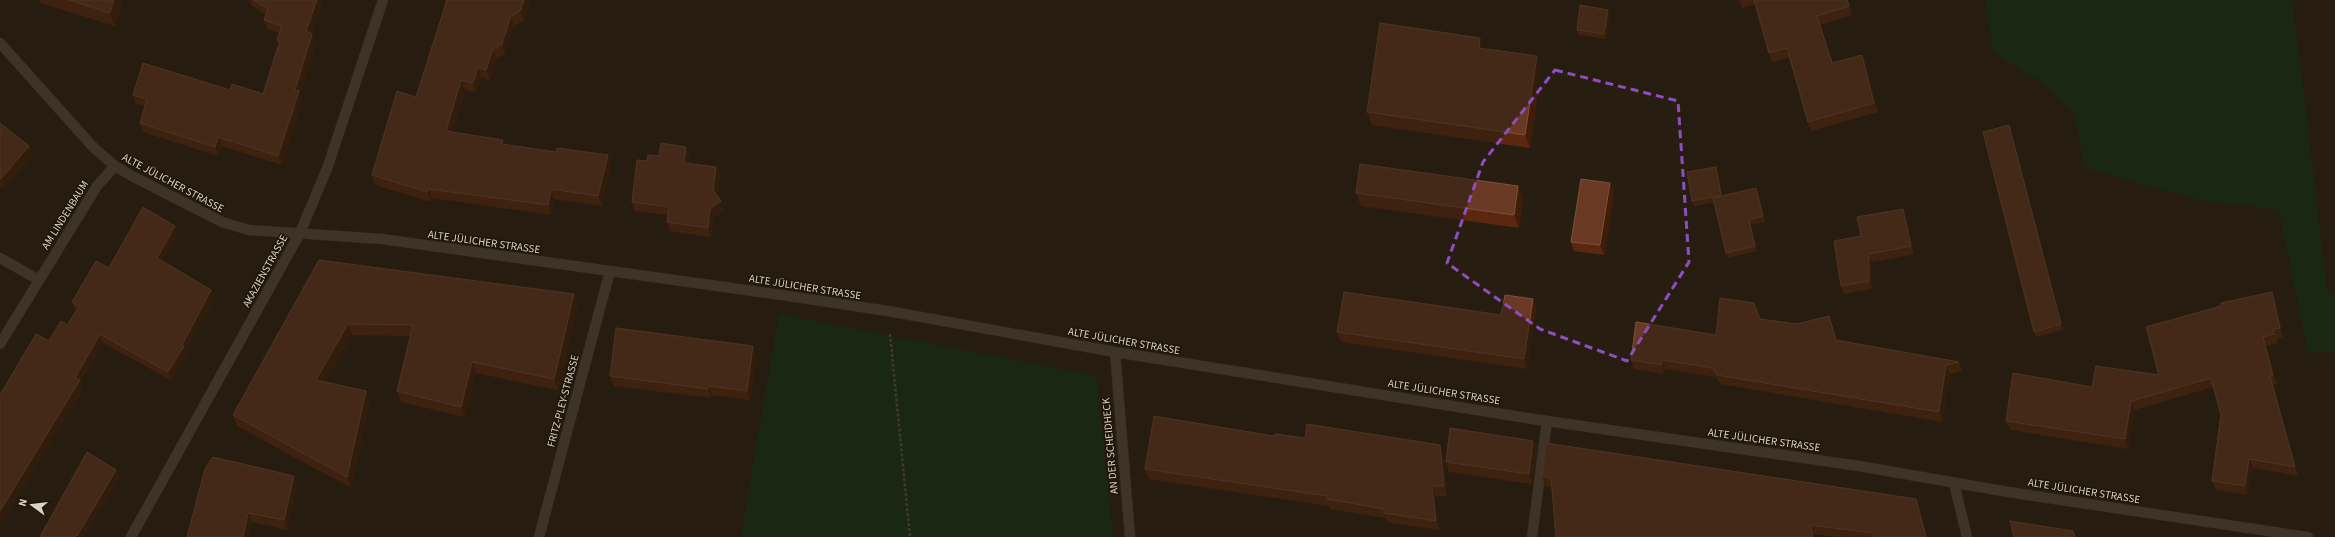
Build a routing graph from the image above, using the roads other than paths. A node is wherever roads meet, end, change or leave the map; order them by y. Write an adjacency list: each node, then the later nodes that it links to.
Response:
1 (383, 0): 4 (street, AKAZIENSTRASSE)
2 (0, 43): 3 (street, ALTE JÜLICHER STRASSE)
3 (115, 166): 4 (street, ALTE JÜLICHER STRASSE); 7 (street, AM LINDENBAUM)
4 (300, 233): 6 (street, ALTE JÜLICHER STRASSE); 12 (street, AKAZIENSTRASSE)
5 (0, 258): 7 (street)
6 (610, 271): 9 (street, ALTE JÜLICHER STRASSE); 13 (street, FRITZ-PLEY-STRASSE)
7 (39, 280): 8 (street, AM LINDENBAUM)
8 (0, 344)
9 (1115, 352): 10 (street, ALTE JÜLICHER STRASSE); 14 (street, AN DER SCHEIDHECK)
10 (1547, 421): 11 (street, ALTE JÜLICHER STRASSE); 15 (street)
11 (1954, 483): 16 (street); 17 (street, ALTE JÜLICHER STRASSE)
12 (131, 537)
13 (539, 537)
14 (1130, 537)
15 (1532, 537)
16 (1967, 537)
17 (2308, 537)

